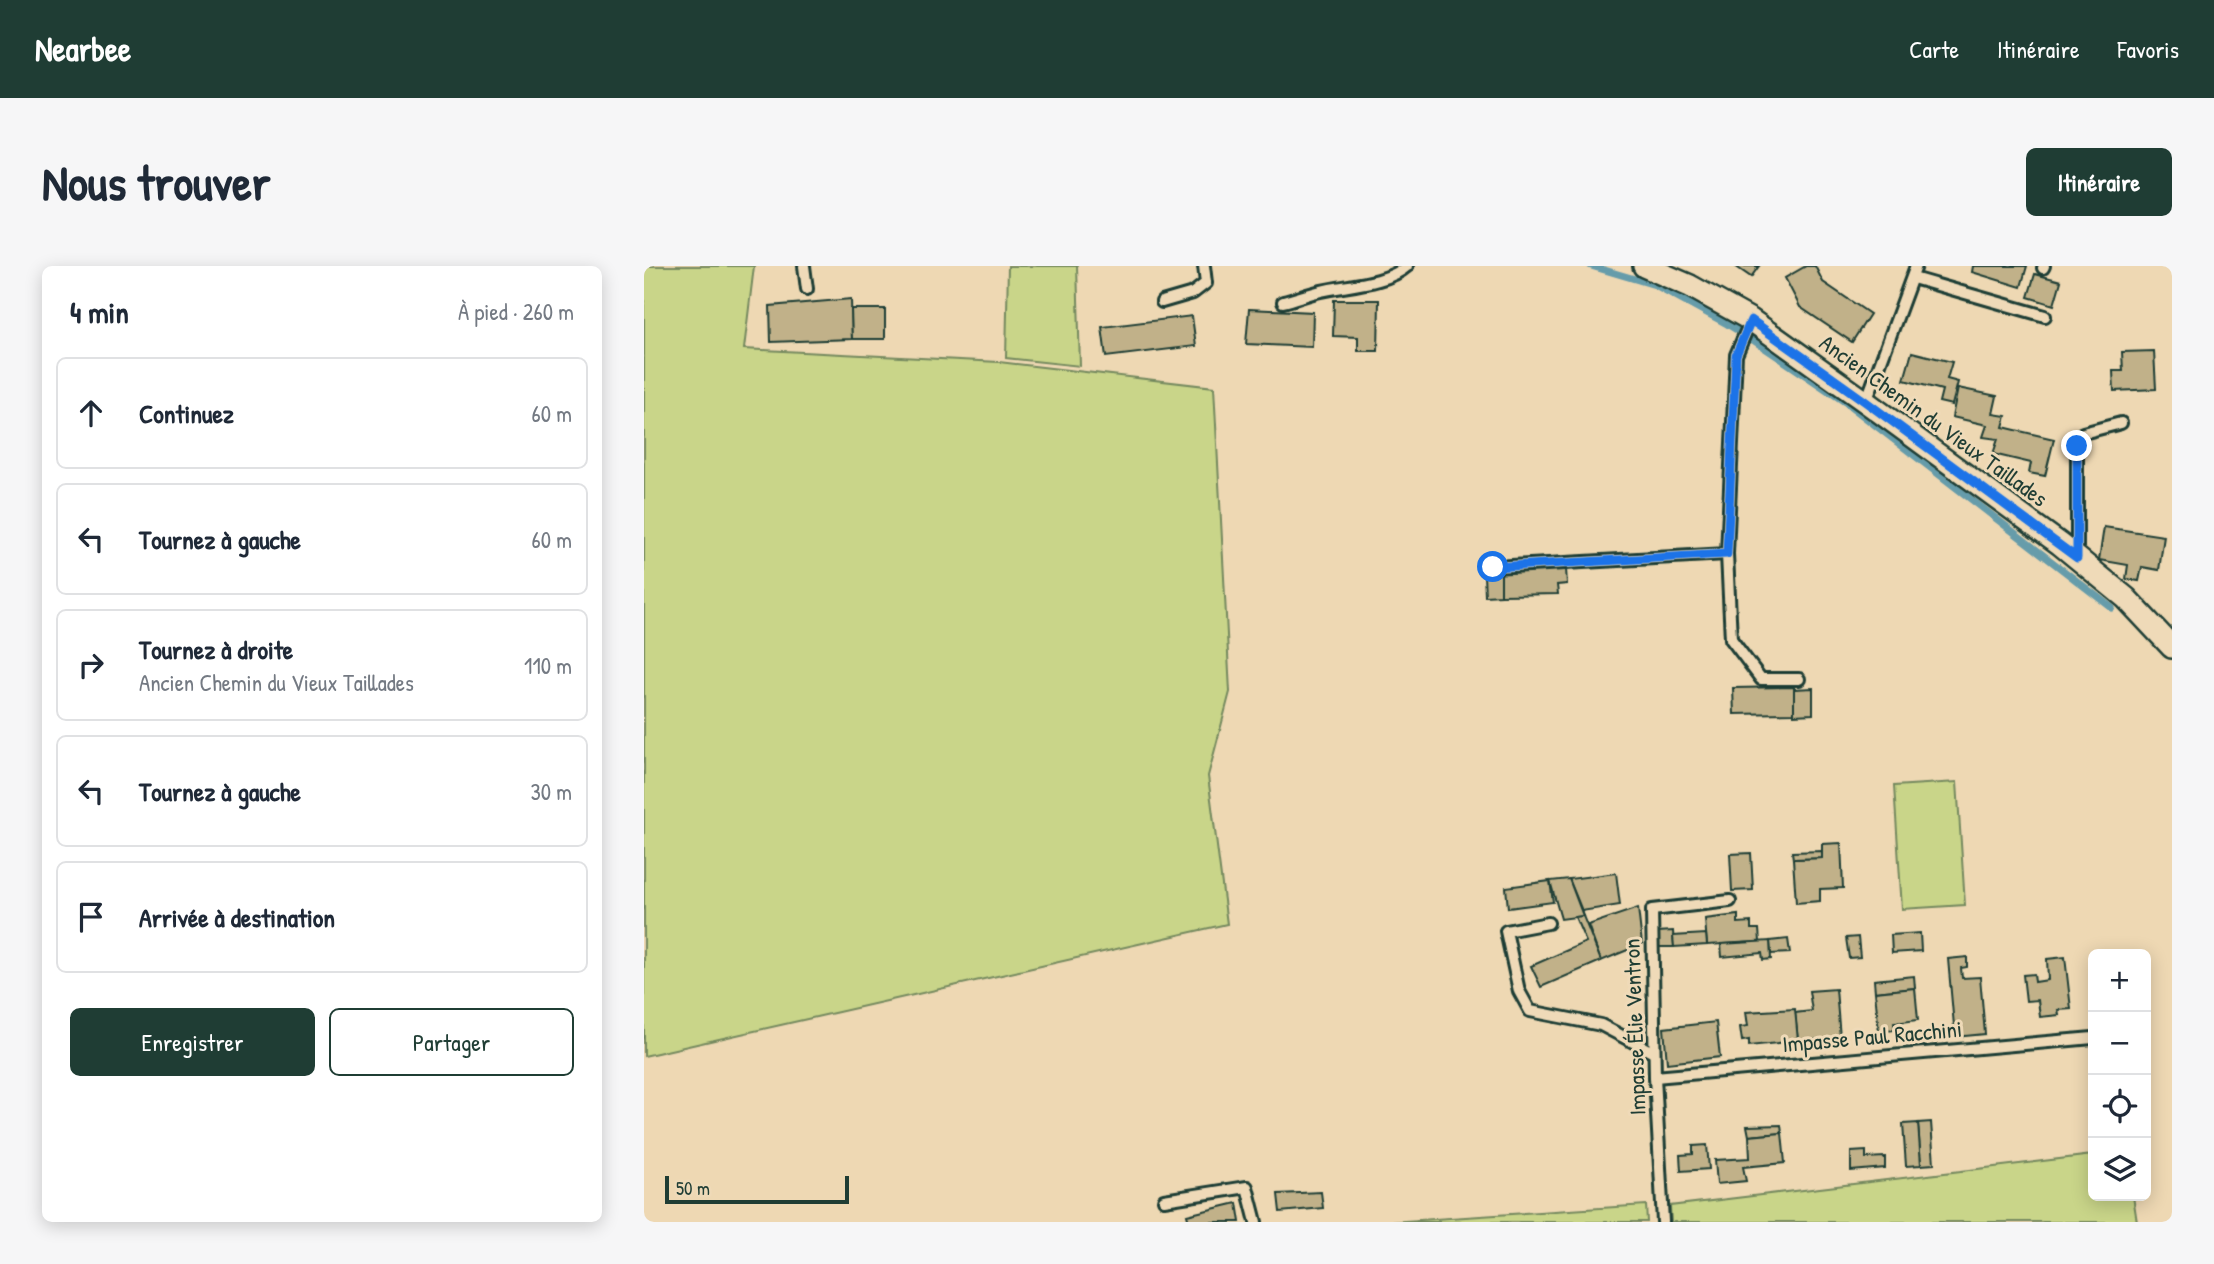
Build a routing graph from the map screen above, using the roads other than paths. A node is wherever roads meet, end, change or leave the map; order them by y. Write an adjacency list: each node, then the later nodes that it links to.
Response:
1 (804, 266): 7 (lane)
2 (1204, 266): 8 (lane)
3 (1407, 266): 9 (lane)
4 (1648, 266): 11 (street, Ancien Chemin du Vieux Taillades)
5 (1916, 266): 6 (lane)
6 (1913, 278): 10 (lane); 12 (lane)
7 (807, 289)
8 (1162, 302)
9 (1283, 302)
10 (2045, 316)
11 (1751, 320): 12 (street, Ancien Chemin du Vieux Taillades); 14 (lane)
12 (1866, 402): 15 (street, Ancien Chemin du Vieux Taillades)
13 (2121, 423): 15 (lane)
14 (1727, 554): 16 (lane); 18 (lane)
15 (2077, 558): 17 (street, Ancien Chemin du Vieux Taillades)
16 (1493, 567)
17 (2172, 647)
18 (1799, 679)
19 (1730, 901): 22 (lane, Impasse Élie Ventron)
20 (1548, 923): 22 (lane)
21 (2088, 1038): 23 (lane, Impasse Paul Racchini)
22 (1654, 1053): 23 (lane, Impasse Élie Ventron)
23 (1655, 1077): 26 (lane, Impasse Élie Ventron)
24 (1164, 1200): 25 (lane)
25 (1256, 1222)
26 (1663, 1222)

